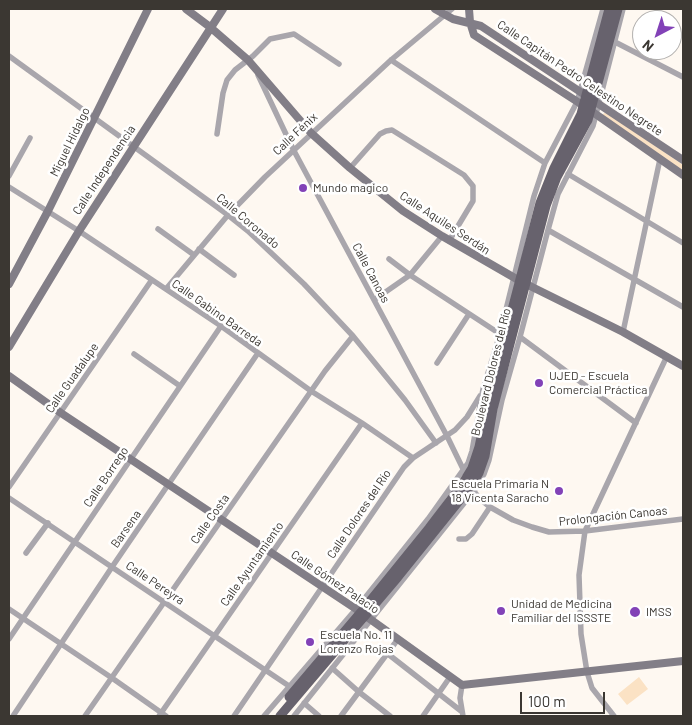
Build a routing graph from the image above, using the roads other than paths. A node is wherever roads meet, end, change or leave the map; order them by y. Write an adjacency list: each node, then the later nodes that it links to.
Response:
1 (148, 9): 23 (street, Miguel Hidalgo)
2 (186, 9): 13 (street, Calle Aquiles Serdán)
3 (223, 9): 13 (street, Calle Independencia)
4 (435, 9): 11 (street, Calle Capitán Pedro Celestino Negrete)
5 (452, 9): 11 (street, Calle Fénix)
6 (469, 9): 12 (street)
7 (603, 9): 21 (street)
8 (609, 9): 21 (main road, Boulevard Dolores del Río)
9 (618, 9): 21 (main road, Boulevard Dolores del Río)
10 (623, 9): 14 (street)
11 (444, 16): 12 (street, Calle Capitán Pedro Celestino Negrete); 17 (street, Calle Fénix)
12 (470, 22): 21 (street, Calle Capitán Pedro Celestino Negrete); 22 (street, Calle Capitán Pedro Celestino Negrete)
13 (210, 27): 16 (street, Calle Aquiles Serdán); 27 (street, Calle Independencia)
14 (615, 42): 20 (street); 21 (street)
15 (9, 56): 23 (street, Calle Coronado)
16 (248, 60): 18 (street); 19 (street, Calle Aquiles Serdán); 25 (street)
17 (391, 60): 24 (street, Calle Fénix); 31 (street)
18 (339, 64)
19 (255, 69): 24 (street, Calle Aquiles Serdán); 28 (street, Calle Canoas)
20 (683, 77)
21 (590, 97): 22 (main road, Boulevard Dolores del Río); 22 (street); 30 (street, Calle Capitán Pedro Celestino Negrete)
22 (587, 109): 29 (street, Calle Capitán Pedro Celestino Negrete); 31 (street); 33 (street); 38 (main road, Boulevard Dolores del Río); 55 (main road, Boulevard Dolores del Río)
23 (94, 118): 27 (street, Calle Coronado); 39 (street, Miguel Hidalgo)
24 (312, 133): 28 (street, Calle Fénix); 32 (street, Calle Aquiles Serdán)
25 (217, 134)
26 (30, 138): 35 (street)
27 (133, 146): 40 (street, Calle Coronado); 44 (street, Calle Independencia)
28 (293, 150): 40 (street, Calle Fénix); 58 (street, Calle Canoas)
29 (660, 159): 34 (street, Calle Capitán Pedro Celestino Negrete); 41 (street)
30 (683, 160)
31 (545, 163): 55 (street)
32 (350, 168): 45 (street, Calle Aquiles Serdán); 46 (street)
33 (568, 174): 37 (street); 41 (street)
34 (683, 175)
35 (9, 176)
36 (9, 187): 39 (street, Calle Gabino Barreda)
37 (558, 194): 38 (main road); 43 (street)
38 (546, 206): 55 (main road, Boulevard Dolores del Río)
39 (48, 211): 44 (street, Calle Gabino Barreda); 56 (street, Miguel Hidalgo)
40 (228, 215): 48 (street, Calle Fénix); 66 (street, Calle Coronado)
41 (646, 222): 47 (street); 53 (street)
42 (158, 229): 49 (street)
43 (548, 230): 53 (street); 55 (street)
44 (79, 231): 54 (street, Calle Gabino Barreda); 68 (street, Calle Independencia)
45 (442, 236): 46 (street, Calle Aquiles Serdán); 52 (street)
46 (450, 241): 55 (street, Calle Aquiles Serdán)
47 (683, 243)
48 (199, 250): 49 (street, Calle Fénix); 51 (street)
49 (194, 255): 57 (street, Calle Fénix)
50 (389, 259): 52 (street)
51 (234, 275)
52 (410, 275): 58 (street); 60 (street)
53 (633, 279): 59 (street); 64 (street)
54 (152, 281): 57 (street, Calle Gabino Barreda); 78 (street, Calle Guadalupe)
55 (523, 283): 61 (street); 63 (main road, Boulevard Dolores del Río); 64 (street, Calle Aquiles Serdán); 65 (street); 87 (main road, Boulevard Dolores del Río)
56 (9, 284)
57 (166, 289): 62 (street, Calle Gabino Barreda)
58 (374, 300): 81 (street, Calle Canoas)
59 (683, 307)
60 (469, 314): 65 (street); 72 (street)
61 (526, 315): 63 (main road); 67 (street)
62 (221, 326): 69 (street, Calle Gabino Barreda); 75 (street, Calle Borrego)
63 (515, 327): 84 (main road, Boulevard Dolores del Río)
64 (623, 332): 71 (street, Calle Aquiles Serdán)
65 (500, 334): 76 (street)
66 (353, 336): 77 (street, Calle Costa); 83 (street, Calle Coronado)
67 (520, 338): 80 (street); 82 (street)
68 (9, 347)
69 (258, 353): 77 (street, Calle Gabino Barreda); 88 (street, Barsena)
70 (134, 354): 75 (street)
71 (667, 356): 73 (street, Calle Aquiles Serdán); 80 (street)
72 (437, 363)
73 (683, 366)
74 (9, 376): 78 (street, Calle Gómez Palacio)
75 (180, 386): 86 (street, Calle Borrego)
76 (483, 390): 81 (street, Calle Dolores del Río); 87 (street)
77 (311, 391): 79 (street, Calle Gabino Barreda); 93 (street, Calle Costa)
78 (61, 413): 86 (street, Calle Gómez Palacio); 89 (street, Calle Guadalupe)
79 (362, 423): 85 (street, Calle Gabino Barreda); 99 (street, Calle Ayuntamiento)
80 (636, 423): 95 (street)
81 (448, 436): 83 (street, Calle Dolores del Río); 87 (street, Calle Canoas)
82 (493, 441): 84 (main road); 87 (street)
83 (436, 443): 85 (street, Calle Dolores del Río)
84 (485, 456): 87 (main road, Boulevard Dolores del Río)
85 (413, 458): 101 (street, Calle Dolores del Río)
86 (131, 459): 88 (street, Calle Gómez Palacio); 97 (street, Calle Borrego)
87 (469, 481): 91 (street, Prolongación Canoas); 104 (main road, Boulevard Dolores del Río); 104 (street)
88 (169, 485): 93 (street, Calle Gómez Palacio); 100 (street, Barsena)
89 (9, 487)
90 (9, 498): 94 (street, Calle Pereyra)
91 (490, 507): 95 (street, Prolongación Canoas); 96 (street)
92 (683, 519): 95 (street, Prolongación Canoas)
93 (222, 520): 99 (street, Calle Gómez Palacio); 102 (street, Calle Costa)
94 (48, 523): 97 (street, Calle Pereyra); 98 (street)
95 (585, 531): 114 (street)
96 (459, 539)
97 (74, 542): 100 (street, Calle Pereyra); 105 (street, Calle Borrego)
98 (26, 553)
99 (272, 554): 101 (street, Calle Gómez Palacio); 106 (street, Calle Ayuntamiento)
100 (112, 567): 102 (street, Calle Pereyra); 109 (street, Barsena)
101 (322, 586): 104 (street, Calle Gómez Palacio); 113 (street, Calle Dolores del Río)
102 (165, 602): 106 (street, Calle Pereyra); 116 (street, Calle Costa)
103 (9, 609): 105 (street)
104 (363, 614): 108 (street, Calle Gómez Palacio); 112 (street); 118 (street); 128 (main road, Boulevard Dolores del Río); 129 (main road, Boulevard Dolores del Río)
105 (23, 618): 107 (street, Calle Borrego); 109 (street)
106 (215, 636): 113 (street, Calle Pereyra); 123 (street, Calle Ayuntamiento)
107 (9, 639)
108 (398, 639): 110 (street); 115 (street, Calle Gómez Palacio)
109 (61, 644): 116 (street); 124 (street, Barsena)
110 (388, 654): 119 (street); 120 (street)
111 (683, 661): 114 (street)
112 (332, 668): 119 (street); 121 (street)
113 (265, 670): 118 (street, Calle Pereyra); 126 (street, Calle Dolores del Río)
114 (587, 672): 117 (street); 135 (street)
115 (450, 677): 117 (street, Calle Gómez Palacio); 120 (street)
116 (112, 678): 123 (street); 125 (street, Calle Costa)
117 (462, 685): 122 (street)
118 (289, 686): 127 (street)
119 (359, 692): 132 (street); 133 (street)
120 (439, 694): 122 (street); 134 (street)
121 (304, 703): 130 (street); 131 (street)
122 (462, 714)
123 (162, 715)
124 (13, 716)
125 (85, 716)
126 (234, 716)
127 (264, 716)
128 (273, 716)
129 (280, 716)
130 (294, 716)
131 (319, 716)
132 (341, 716)
133 (390, 716)
134 (422, 716)
135 (614, 716)

